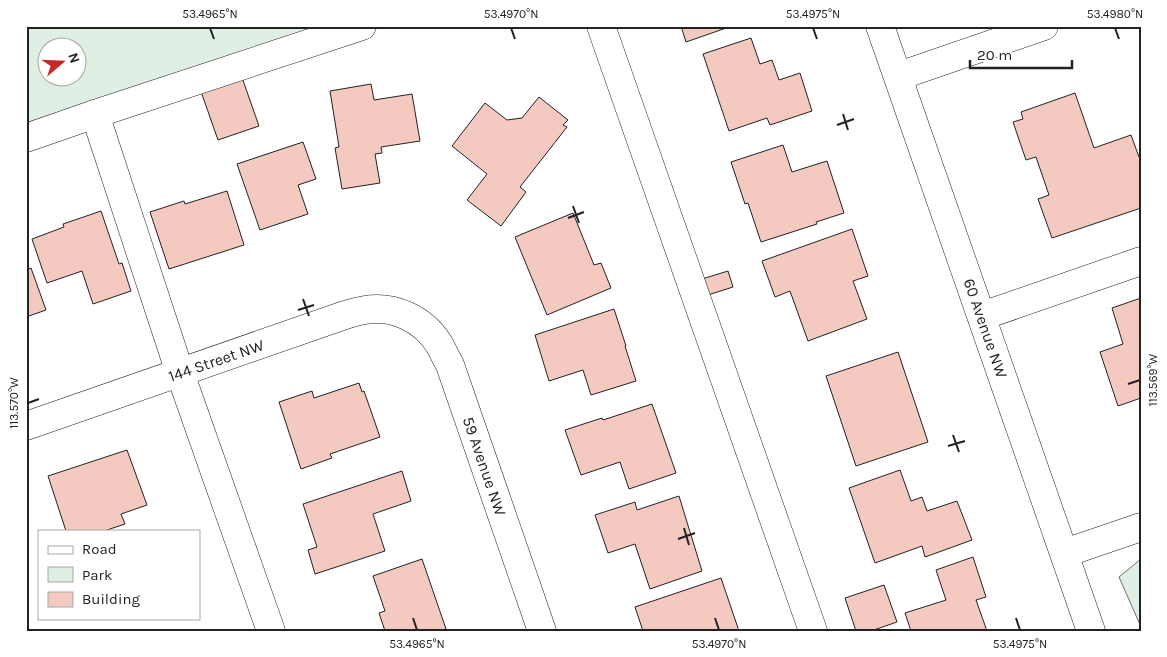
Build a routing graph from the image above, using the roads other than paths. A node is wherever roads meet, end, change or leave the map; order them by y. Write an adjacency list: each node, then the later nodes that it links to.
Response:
1 (362, 26): 6 (street)
2 (602, 26): 17 (street)
3 (880, 26): 5 (street, 60 Avenue NW)
4 (1044, 26): 5 (street)
5 (899, 76): 10 (street, 60 Avenue NW)
6 (95, 114): 7 (street); 11 (street)
7 (26, 138)
8 (1141, 261): 10 (street)
9 (408, 315): 11 (street, 144 Street NW); 16 (street, 59 Avenue NW)
10 (982, 316): 14 (street, 60 Avenue NW)
11 (180, 372): 12 (street, 144 Street NW); 15 (street)
12 (26, 426)
13 (1141, 527): 14 (street)
14 (1065, 553): 18 (street, 60 Avenue NW)
15 (271, 631)
16 (542, 631)
17 (812, 631)
18 (1091, 631)

